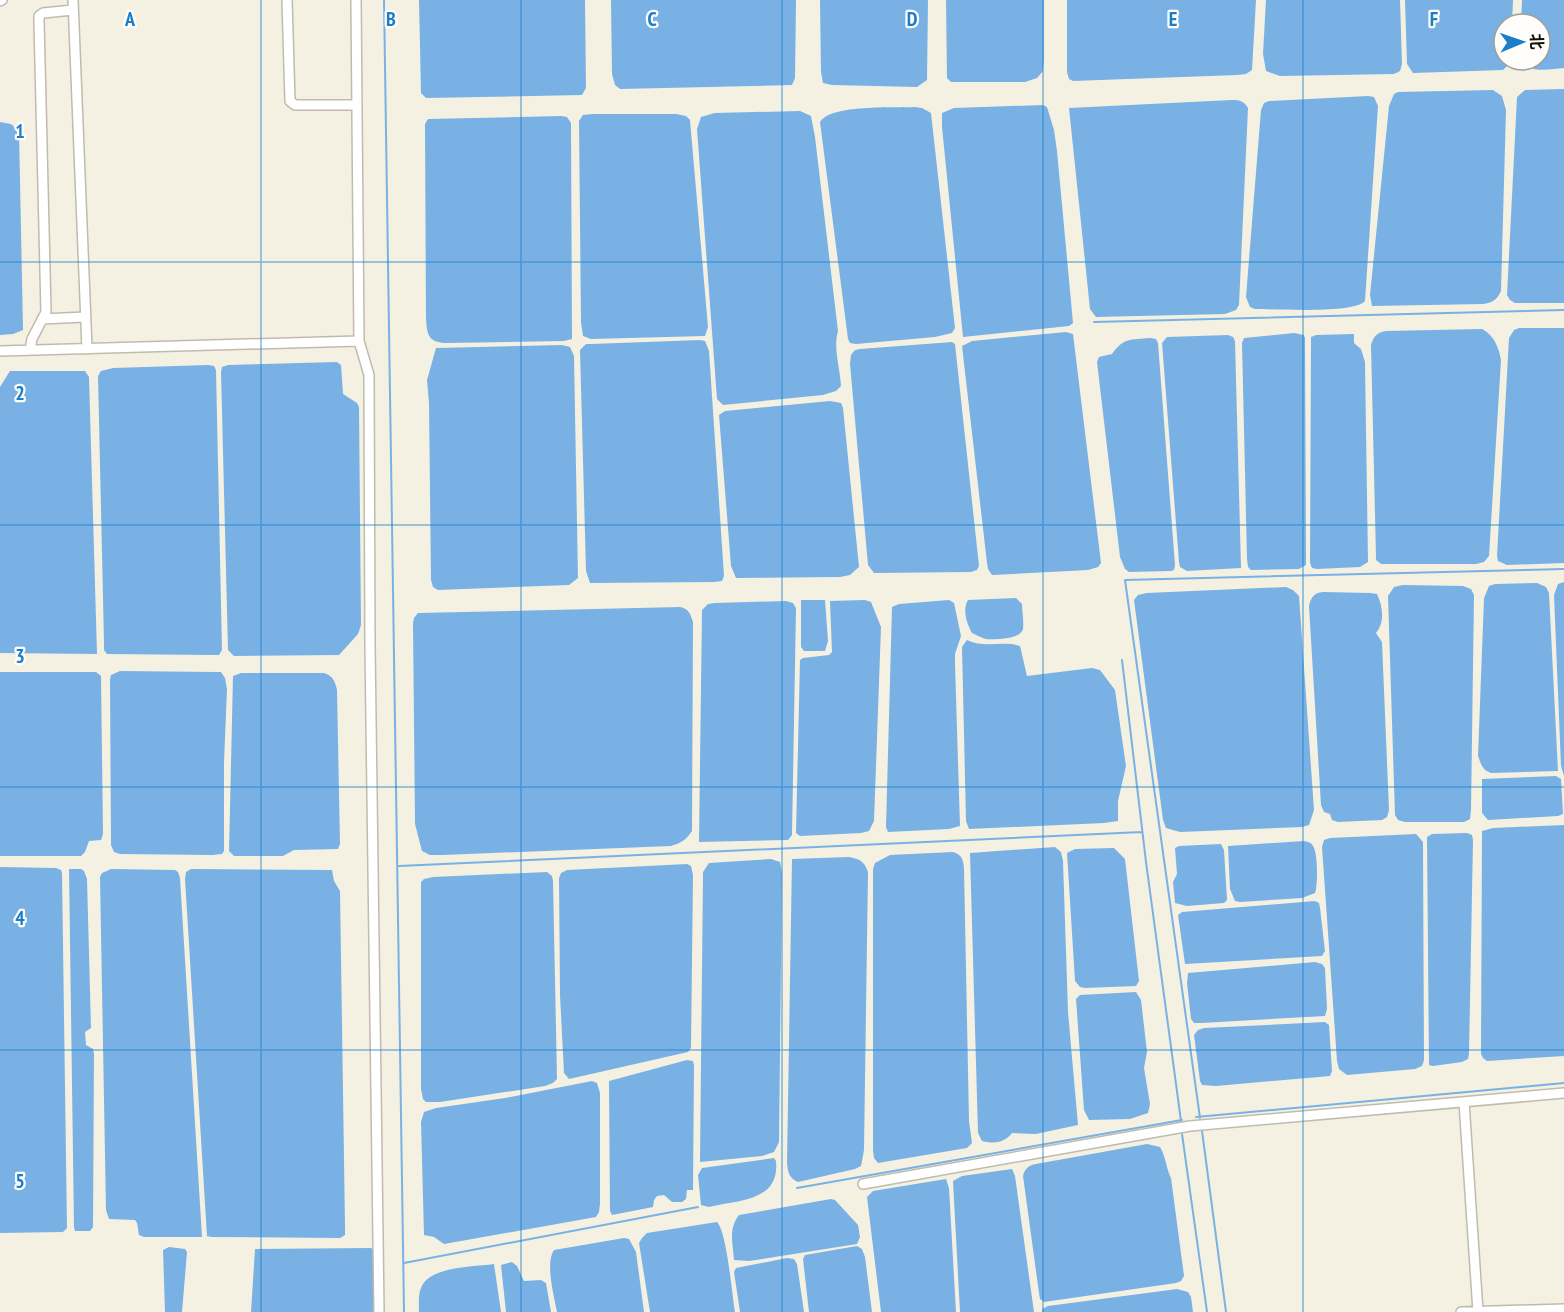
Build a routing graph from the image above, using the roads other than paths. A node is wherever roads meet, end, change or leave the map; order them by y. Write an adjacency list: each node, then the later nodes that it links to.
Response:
1 (286, 0): 4 (street)
2 (356, 0): 4 (street)
3 (73, 5): 5 (street); 6 (street)
4 (357, 105): 7 (street)
5 (85, 317): 6 (street); 8 (street)
6 (42, 319): 9 (street)
7 (359, 341): 8 (street); 16 (street)
8 (87, 349): 9 (street)
9 (30, 350): 10 (street)
10 (0, 351)
11 (1564, 1093): 12 (street)
12 (1464, 1102): 13 (street); 15 (street)
13 (863, 1184)
14 (1564, 1309): 15 (street)
15 (1478, 1311): 17 (street)
16 (380, 1312)
17 (1461, 1312)

